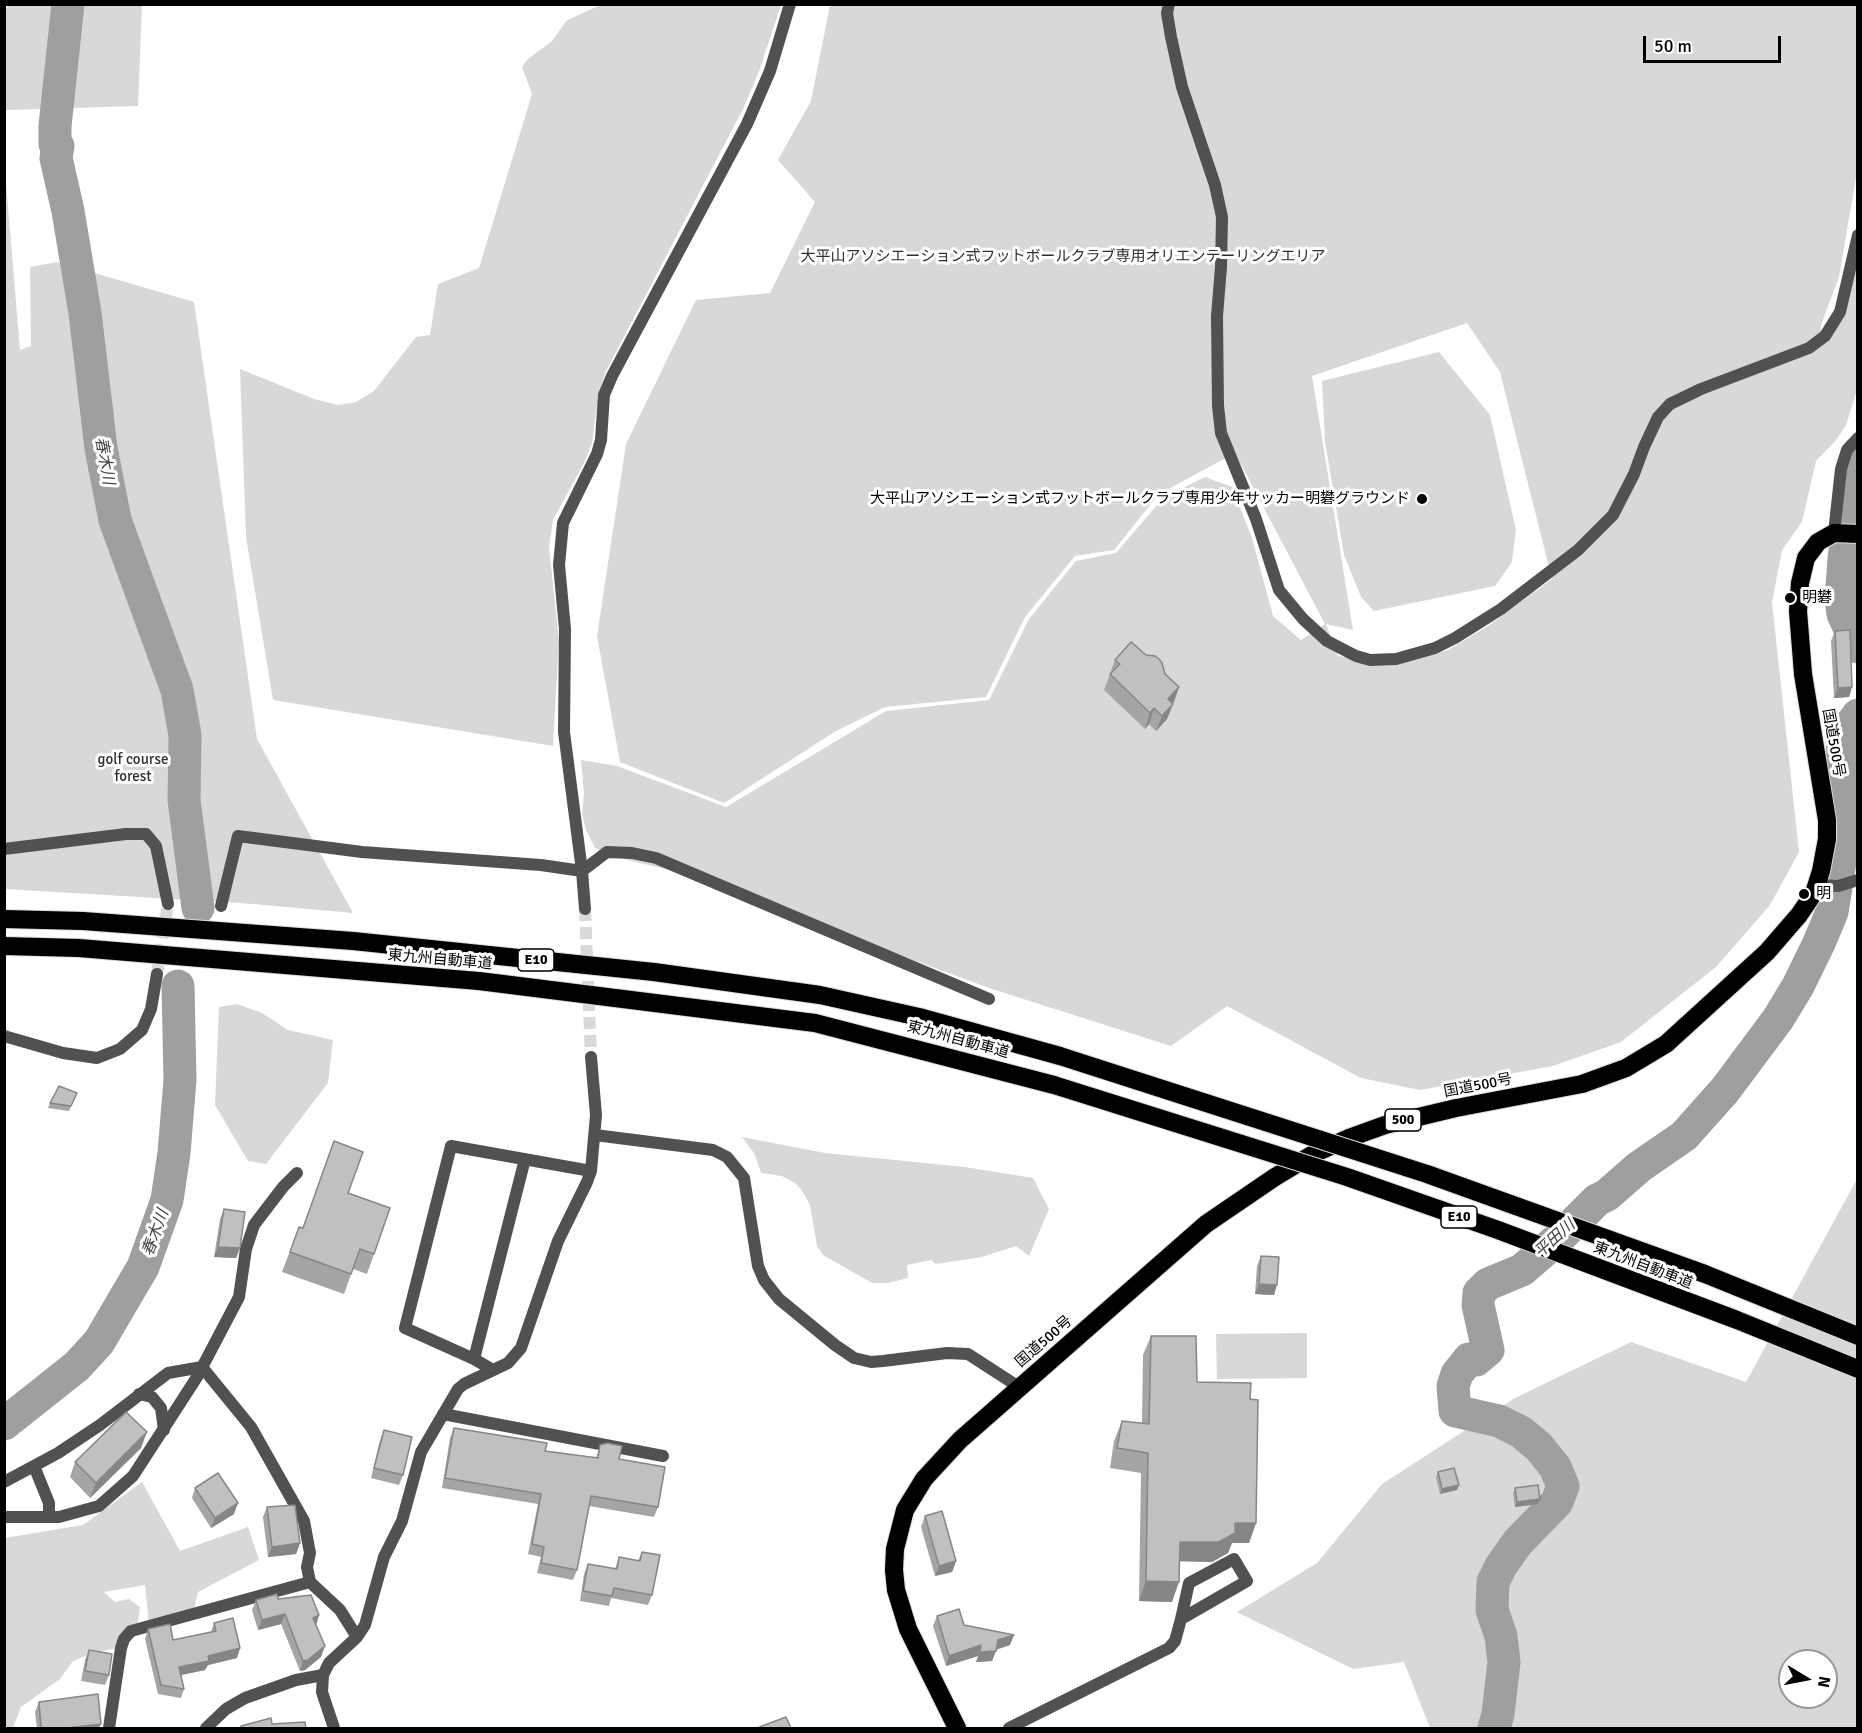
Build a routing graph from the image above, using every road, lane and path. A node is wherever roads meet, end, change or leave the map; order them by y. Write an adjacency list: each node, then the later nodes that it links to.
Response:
1 (790, 4): 7 (street)
2 (1169, 4): 3 (street)
3 (1857, 235)
4 (1854, 441): 5 (street)
5 (1844, 533): 9 (highway, 国道500号 / 500)
6 (4, 849): 10 (street)
7 (582, 871): 11 (street); 12 (street); 16 (street)
8 (1853, 882): 9 (street)
9 (1821, 886): 28 (highway, 国道500号 / 500)
10 (168, 904)
11 (221, 906)
12 (585, 909)
13 (4, 919): 23 (highway, 東九州自動車道 / E10, bridge)
14 (4, 946): 26 (highway, 東九州自動車道 / E10, bridge)
15 (157, 974): 17 (street)
16 (989, 999)
17 (4, 1036)
18 (591, 1057): 19 (street)
19 (595, 1135): 21 (street); 28 (street)
20 (525, 1159): 21 (street); 24 (street); 24 (street)
21 (591, 1171): 27 (street)
22 (297, 1173): 25 (street)
23 (1857, 1336)
24 (474, 1359): 27 (street)
25 (202, 1366): 29 (street); 31 (street); 37 (street)
26 (1857, 1369)
27 (493, 1371): 30 (street)
28 (1019, 1387): 44 (highway, 国道500号 / 500)
29 (139, 1394): 31 (street); 33 (street)
30 (443, 1414): 32 (street); 39 (street)
31 (164, 1430): 36 (street)
32 (663, 1456)
33 (34, 1466): 34 (street); 36 (street)
34 (4, 1482)
35 (4, 1516): 36 (street)
36 (49, 1517)
37 (310, 1582): 39 (street); 41 (street)
38 (1181, 1620): 38 (street); 45 (street)
39 (357, 1637): 40 (street)
40 (322, 1675): 42 (street); 43 (street)
41 (109, 1728)
42 (206, 1728)
43 (334, 1728)
44 (957, 1728)
45 (1009, 1728)

